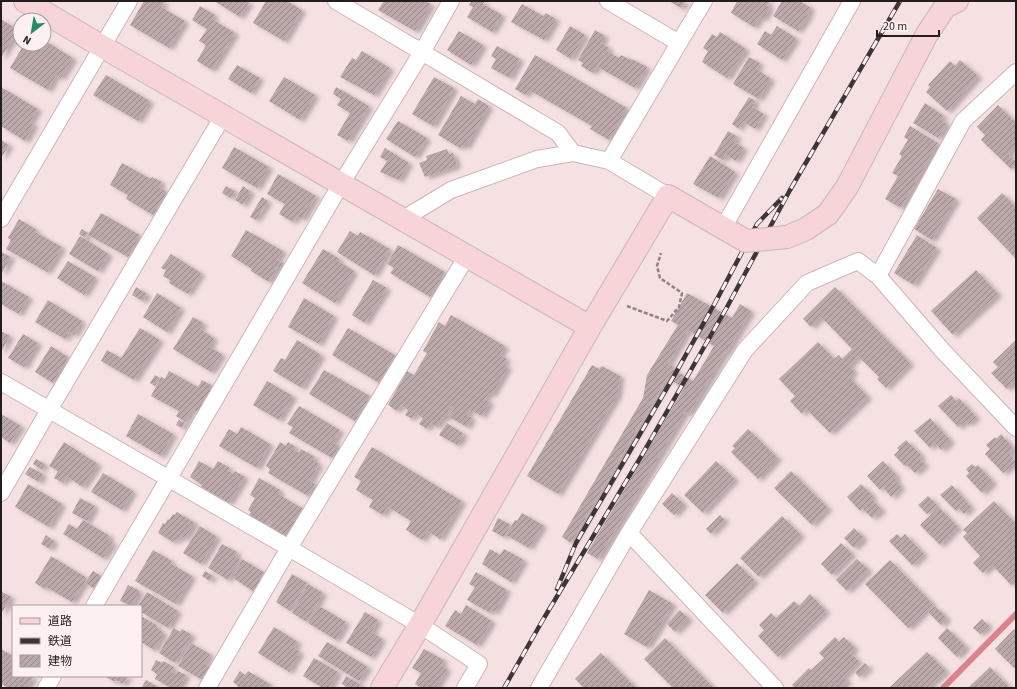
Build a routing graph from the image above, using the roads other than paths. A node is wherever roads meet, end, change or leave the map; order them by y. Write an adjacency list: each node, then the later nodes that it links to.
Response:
1 (25, 1): 10 (street)
2 (129, 1): 10 (street)
3 (336, 1): 11 (street)
4 (451, 1): 11 (street)
5 (608, 1): 9 (street)
6 (704, 1): 9 (street)
7 (852, 1): 20 (street)
8 (957, 1): 20 (street, bridge)
9 (679, 43): 15 (street)
10 (103, 47): 13 (street); 18 (street)
11 (422, 52): 14 (street); 16 (street)
12 (1016, 72): 22 (street)
13 (223, 116): 16 (street); 25 (street)
14 (573, 153): 15 (street); 19 (street)
15 (608, 161): 17 (street)
16 (342, 184): 19 (street); 27 (street)
17 (668, 196): 20 (street); 23 (street)
18 (1, 218)
19 (403, 219): 21 (street)
20 (727, 230)
21 (467, 256): 23 (street); 30 (street)
22 (878, 276): 26 (street); 29 (street)
23 (590, 327): 32 (street)
24 (1, 382): 25 (street)
25 (48, 410): 27 (street); 28 (street)
26 (1016, 428)
27 (169, 480): 30 (street); 31 (street)
28 (1, 493)
29 (629, 533): 38 (street); 39 (street)
30 (289, 548): 32 (street); 35 (street)
31 (95, 605)
32 (420, 625): 36 (street); 37 (street)
33 (52, 677): 34 (street)
34 (46, 688)
35 (207, 688)
36 (382, 688)
37 (465, 688)
38 (539, 688)
39 (775, 688)

